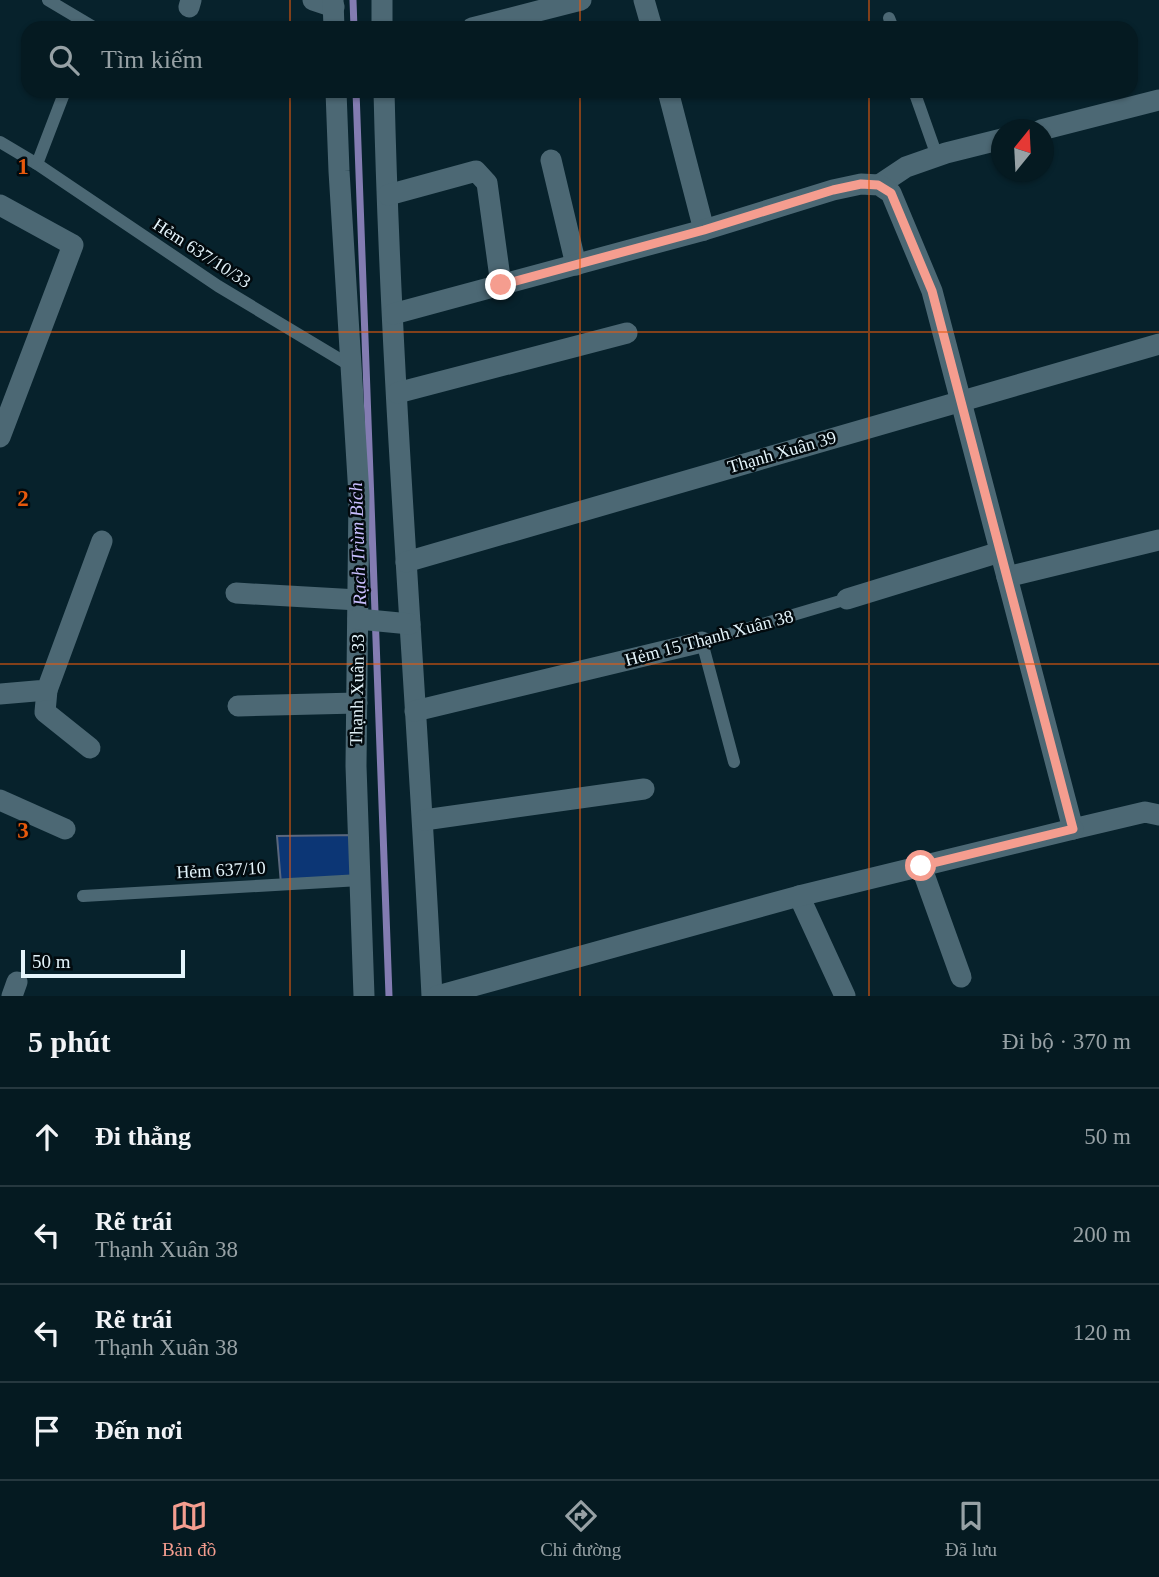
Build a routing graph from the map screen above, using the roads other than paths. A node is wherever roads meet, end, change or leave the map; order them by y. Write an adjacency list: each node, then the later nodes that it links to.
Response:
1 (48, 0): 7 (lane)
2 (313, 0): 6 (street)
3 (382, 0): 8 (street)
4 (581, 0): 9 (street)
5 (644, 0): 10 (street)
6 (334, 12)
7 (82, 21)
8 (382, 21)
9 (499, 21)
10 (650, 21)
11 (62, 98): 22 (lane)
12 (336, 98): 32 (street, Thạnh Xuân 33)
13 (384, 98): 24 (street)
14 (670, 98): 26 (street)
15 (916, 98): 20 (lane)
16 (1159, 100): 17 (street)
17 (1054, 127)
18 (0, 142): 22 (lane, Hẻm 637/10/33)
19 (991, 142): 20 (street)
20 (937, 156): 23 (street)
21 (551, 160): 27 (street)
22 (37, 164): 32 (lane, Hẻm 637/10/33)
23 (878, 185): 26 (street); 34 (street)
24 (388, 195): 28 (street); 29 (street)
25 (0, 205): 35 (street)
26 (704, 230): 27 (street)
27 (576, 265): 28 (street)
28 (501, 285): 29 (street)
29 (393, 314): 33 (street)
30 (626, 333): 33 (street)
31 (1159, 344): 34 (street, Thạnh Xuân 39)
32 (351, 366): 43 (street, Thạnh Xuân 33)
33 (397, 393): 39 (street)
34 (959, 401): 38 (street); 39 (street, Thạnh Xuân 39)
35 (0, 437)
36 (1159, 540): 40 (street)
37 (102, 541): 46 (street)
38 (1000, 552): 40 (street); 42 (street, Hẻm 15 Thạnh Xuân 38)
39 (406, 562): 44 (street)
40 (1007, 578): 58 (street)
41 (236, 593): 43 (street)
42 (846, 599): 45 (lane, Hẻm 15 Thạnh Xuân 38)
43 (358, 610): 44 (street); 48 (street, Thạnh Xuân 33)
44 (410, 624): 50 (street)
45 (702, 642): 50 (street, Hẻm 15 Thạnh Xuân 38); 52 (lane)
46 (47, 690): 47 (street); 51 (street)
47 (0, 694)
48 (357, 703): 49 (street); 60 (street, Thạnh Xuân 33)
49 (238, 705)
50 (415, 711): 56 (street)
51 (90, 748)
52 (734, 762)
53 (644, 789): 56 (street)
54 (0, 800): 57 (street)
55 (1159, 815): 58 (street)
56 (424, 820): 65 (street)
57 (65, 829)
58 (1073, 829): 59 (street)
59 (921, 866): 62 (street); 63 (street)
60 (360, 880): 61 (lane, Hẻm 637/10); 64 (street, Thạnh Xuân 33)
61 (83, 895)
62 (799, 896): 65 (street); 66 (street)
63 (961, 978)
64 (365, 996)
65 (435, 996)
66 (845, 996)

